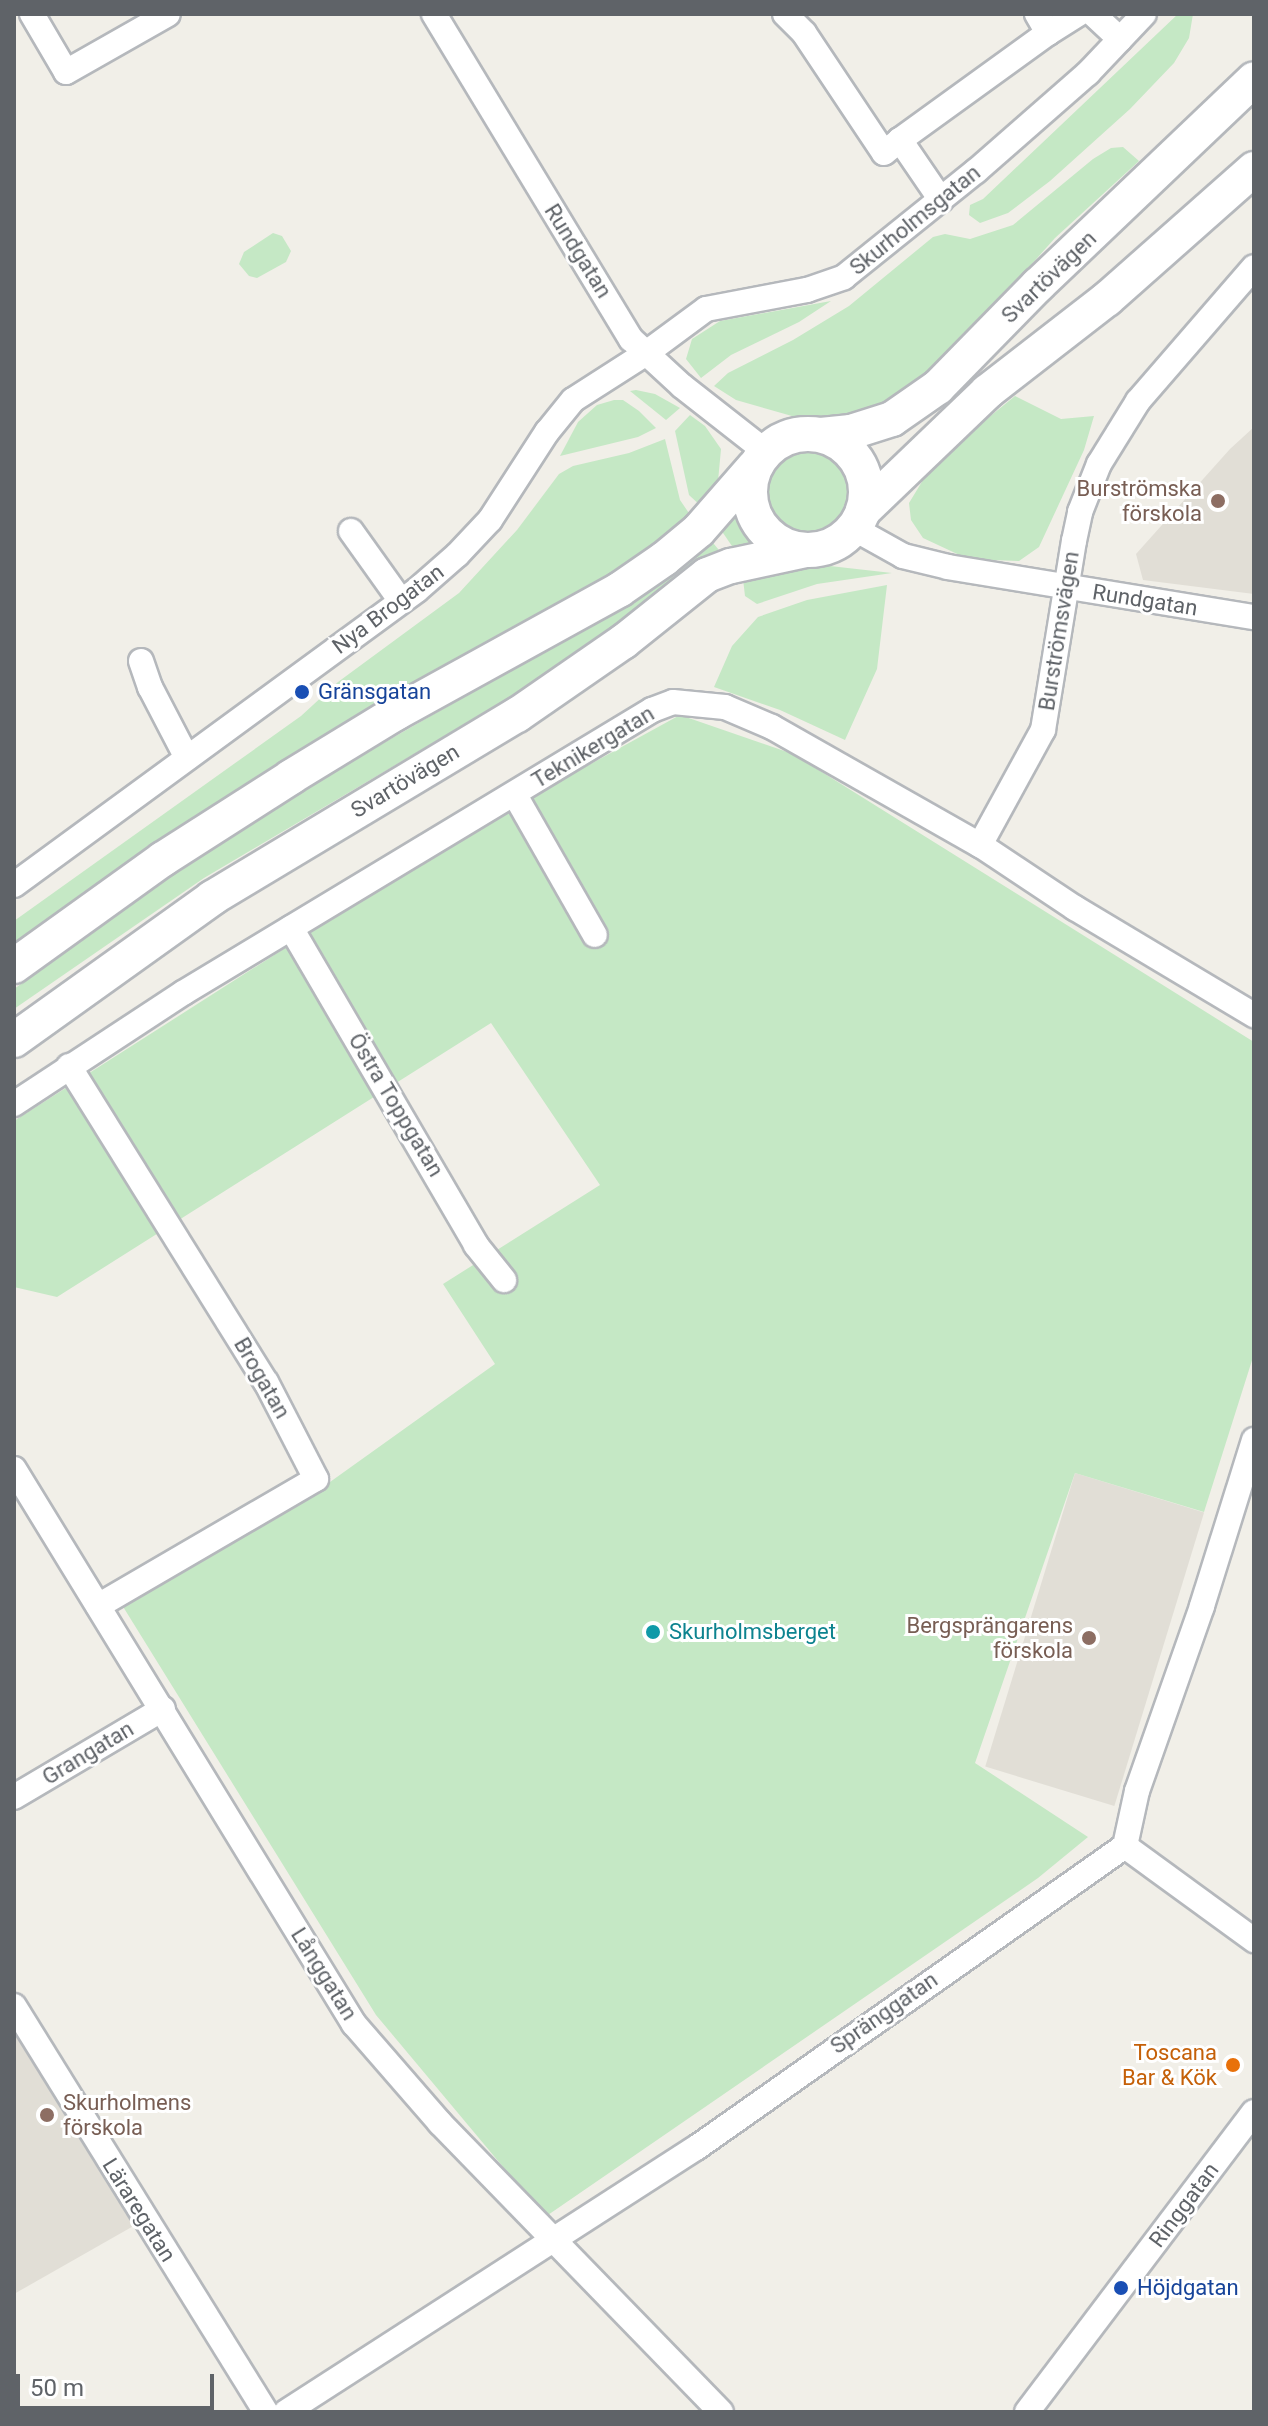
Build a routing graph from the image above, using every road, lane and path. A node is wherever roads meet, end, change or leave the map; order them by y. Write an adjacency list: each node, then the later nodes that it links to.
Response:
1 (32, 14): 2 (street)
2 (168, 14)
3 (434, 14): 15 (street, Rundgatan)
4 (785, 14): 11 (street)
5 (1079, 14): 8 (street)
6 (1093, 14): 9 (street)
7 (1144, 14): 9 (street, Skurholmsgatan)
8 (1042, 23): 11 (street)
9 (1120, 39): 13 (street, Skurholmsgatan)
10 (1254, 79): 16 (main road, Svartövägen)
11 (900, 140): 13 (street)
12 (1254, 169): 18 (main road)
13 (941, 200): 15 (street, Skurholmsgatan)
14 (1254, 267): 21 (street, Burströmsvägen)
15 (645, 354): 17 (street, Rundgatan); 22 (street, Nya Brogatan)
16 (821, 435): 17 (main road); 18 (main road)
17 (760, 459): 20 (main road); 31 (main road)
18 (858, 520): 20 (main road); 21 (street, Rundgatan)
19 (351, 531): 22 (street)
20 (806, 550): 33 (main road, Svartövägen)
21 (1067, 587): 23 (street, Rundgatan); 27 (street, Burströmsvägen)
22 (401, 601): 25 (street, Nya Brogatan)
23 (1254, 617)
24 (141, 661): 25 (street)
25 (187, 758): 28 (street, Nya Brogatan)
26 (515, 795): 27 (street, Teknikergatan); 29 (street, Teknikergatan); 30 (street)
27 (980, 845): 32 (street, Teknikergatan)
28 (14, 885)
29 (291, 928): 34 (street, Teknikergatan); 36 (street, Östra Toppgatan)
30 (595, 935)
31 (14, 966)
32 (1254, 1015)
33 (14, 1040)
34 (69, 1066): 35 (street, Teknikergatan); 39 (street, Brogatan)
35 (14, 1104)
36 (504, 1280)
37 (1254, 1440): 42 (street)
38 (14, 1469): 39 (street, Långgatan)
39 (98, 1606): 40 (street, Långgatan)
40 (163, 1709): 41 (street, Grangatan); 46 (street, Långgatan)
41 (14, 1797)
42 (1125, 1846): 43 (street); 46 (street, Spränggatan)
43 (1254, 1940)
44 (14, 2006): 47 (street, Läraregatan)
45 (1254, 2112): 50 (street, Ringgatan)
46 (557, 2240): 48 (street, Spränggatan); 49 (street, Långgatan)
47 (266, 2412)
48 (286, 2412)
49 (721, 2412)
50 (1027, 2412)

